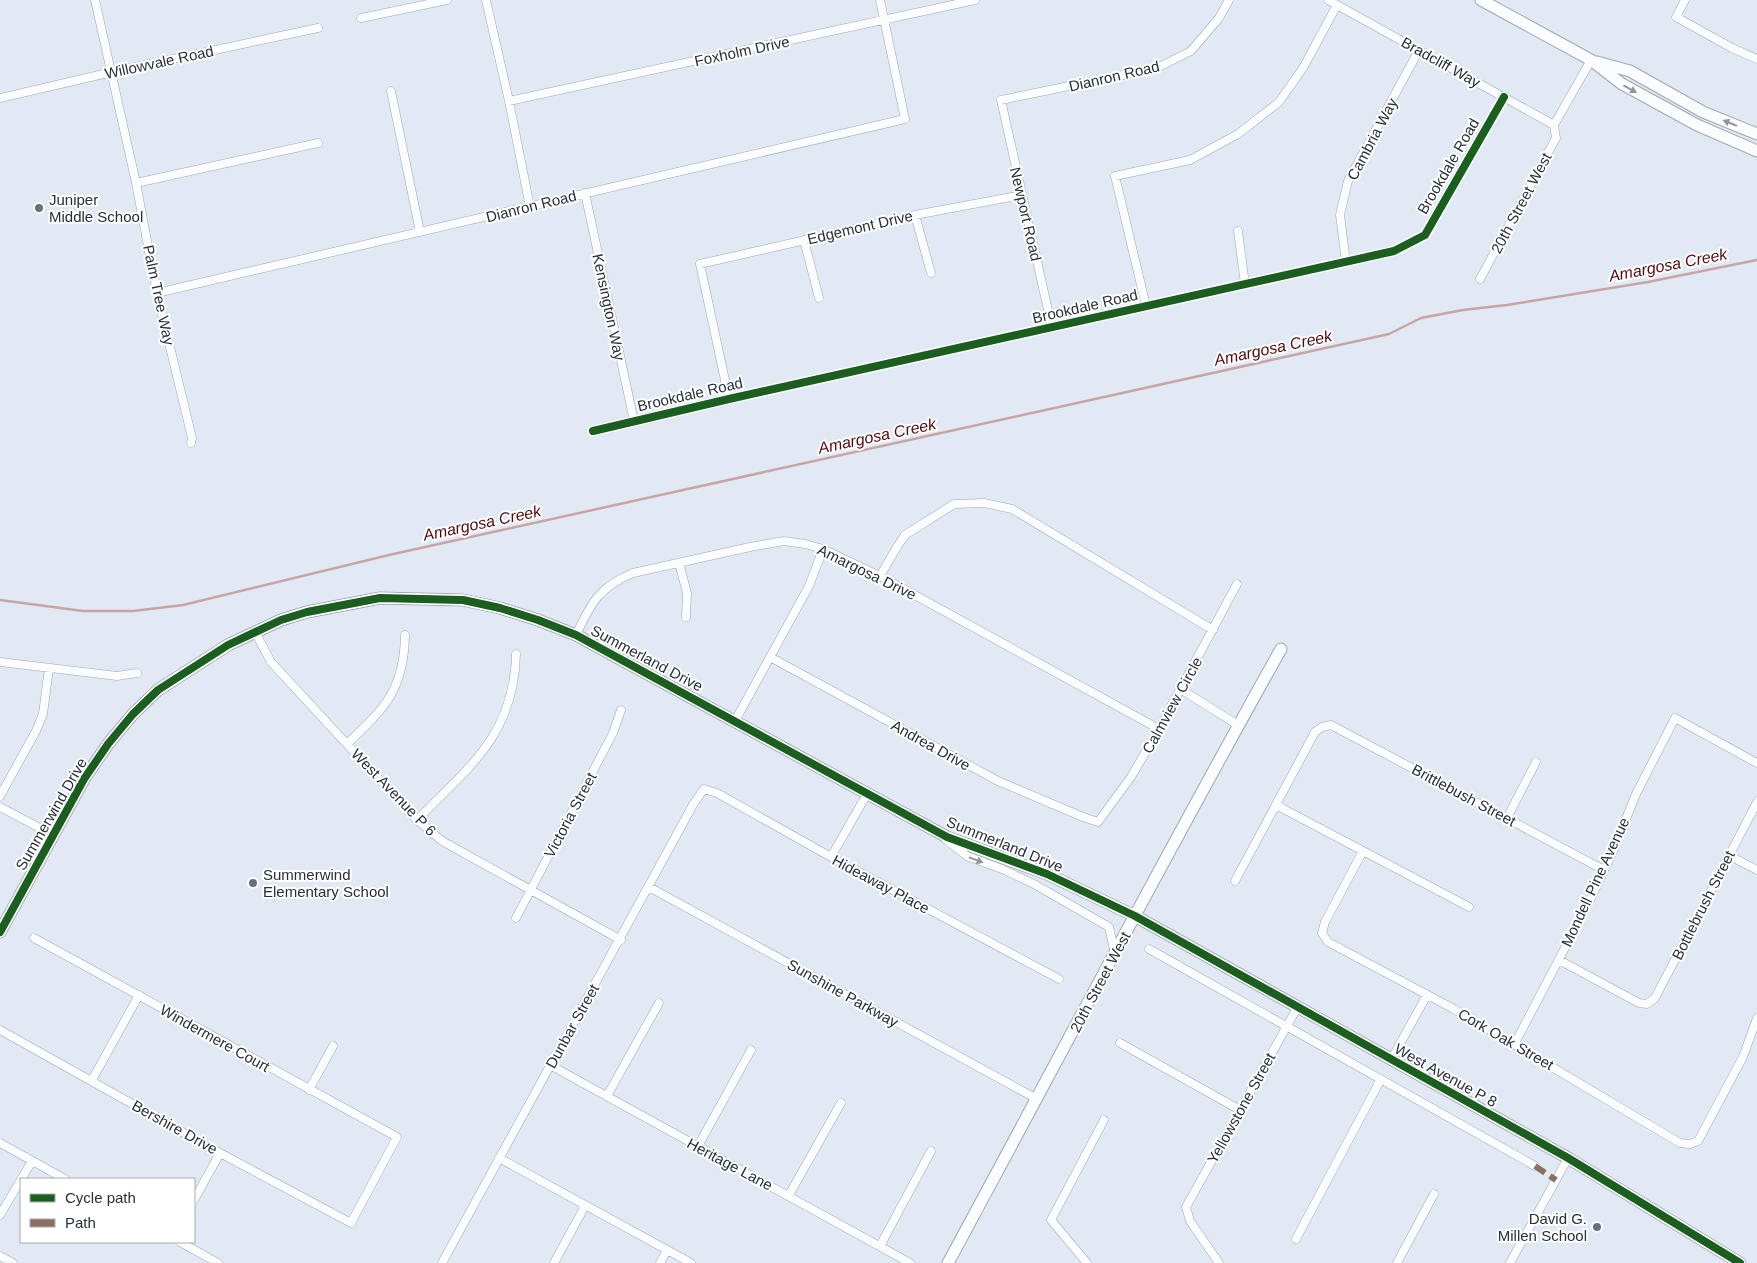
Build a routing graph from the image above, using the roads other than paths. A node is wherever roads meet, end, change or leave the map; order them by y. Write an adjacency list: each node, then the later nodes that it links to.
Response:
1 (95, 0): 17 (street, Palm Tree Way)
2 (447, 0): 11 (street)
3 (486, 0): 22 (street)
4 (880, 0): 12 (street)
5 (975, 0): 12 (street, Foxholm Drive)
6 (1229, 0): 21 (street, Dianron Road)
7 (1328, 0): 10 (street, Bradcliff Way)
8 (1482, 0): 16 (street)
9 (1685, 0): 15 (street)
10 (1337, 5): 14 (street, Bradcliff Way); 41 (street)
11 (361, 18)
12 (885, 21): 22 (street, Foxholm Drive); 28 (street, Dianron Road)
13 (318, 28): 17 (street, Willowvale Road)
14 (1419, 50): 19 (street, Bradcliff Way); 35 (street, Cambria Way)
15 (1757, 59)
16 (1591, 60): 23 (street); 24 (street, one-way to 16); 26 (street, one-way to 26)
17 (112, 72): 20 (street, Willowvale Road); 27 (street, Palm Tree Way)
18 (390, 92): 33 (street)
19 (1504, 97): 23 (street, Bradcliff Way); 35 (street, Brookdale Road)
20 (0, 98)
21 (1001, 100): 29 (street, Newport Road)
22 (509, 101): 30 (street)
23 (1554, 125): 37 (street, 20th Street West)
24 (1757, 134)
25 (318, 143): 27 (street)
26 (1757, 151)
27 (136, 183): 39 (street, Palm Tree Way)
28 (585, 193): 30 (street, Dianron Road); 44 (street, Kensington Way)
29 (1022, 194): 31 (street, Edgemont Drive); 42 (street, Newport Road)
30 (530, 208): 33 (street, Dianron Road)
31 (915, 215): 34 (street, Edgemont Drive); 36 (street)
32 (1238, 231): 38 (street)
33 (420, 232): 39 (street, Dianron Road)
34 (804, 240): 40 (street); 43 (street, Edgemont Drive)
35 (1346, 262): 38 (street, Brookdale Road)
36 (931, 273)
37 (1480, 279)
38 (1245, 284): 41 (street, Brookdale Road)
39 (157, 292): 46 (street, Palm Tree Way)
40 (819, 298)
41 (1146, 306): 42 (street, Brookdale Road)
42 (1052, 328): 43 (street, Brookdale Road)
43 (729, 399): 44 (street, Brookdale Road)
44 (634, 421): 45 (street, Brookdale Road)
45 (593, 431)
46 (191, 444)
47 (823, 549): 48 (street, Amargosa Drive); 49 (street, Amargosa Drive); 58 (street)
48 (679, 563): 51 (street); 55 (street, Amargosa Drive)
49 (880, 576): 52 (street); 67 (street, Amargosa Drive)
50 (1237, 584): 52 (street, Calmview Circle)
51 (686, 617)
52 (1214, 630): 62 (street, Calmview Circle)
53 (255, 632): 55 (street, Summerland Drive); 64 (street, Summerland Drive); 68 (street, West Avenue P 6)
54 (405, 635): 68 (street)
55 (576, 635): 65 (street, Summerland Drive)
56 (1281, 649): 66 (street, 20th Street West)
57 (516, 654): 78 (street)
58 (770, 657): 65 (street); 79 (street, Andrea Drive)
59 (0, 662): 60 (street)
60 (49, 668): 61 (street); 73 (street)
61 (137, 673)
62 (1182, 690): 66 (street); 67 (street, Calmview Circle)
63 (621, 710): 89 (street, Victoria Street)
64 (133, 714): 81 (street, Summerwind Drive)
65 (735, 721): 72 (street, Summerland Drive)
66 (1238, 725): 91 (street, 20th Street West)
67 (1159, 729): 79 (street, Calmview Circle)
68 (347, 744): 78 (street, West Avenue P 6)
69 (1536, 762): 77 (street)
70 (1757, 762): 85 (street, Mondell Pine Avenue)
71 (704, 789): 84 (street, Hideaway Place); 88 (street, Dunbar Street)
72 (867, 794): 80 (street, Summerland Drive); 84 (street)
73 (0, 796)
74 (1757, 802): 83 (street, Bottlebrush Street)
75 (1276, 805): 77 (street, Brittlebush Street); 82 (street); 87 (street)
76 (0, 807): 81 (street)
77 (1507, 818): 85 (street, Brittlebush Street)
78 (417, 820): 89 (street, West Avenue P 6)
79 (1098, 822)
80 (937, 832): 91 (street, Summerland Drive); 97 (street, one-way to 97)
81 (53, 835): 93 (street, Summerwind Drive)
82 (1363, 850): 90 (street); 101 (street, Cork Oak Street)
83 (1728, 856): 86 (street); 98 (street, Bottlebrush Street)
84 (831, 857): 99 (street, Hideaway Place)
85 (1604, 870): 98 (street, Mondell Pine Avenue)
86 (1757, 870)
87 (1235, 881)
88 (649, 887): 95 (street, Dunbar Street); 117 (street, Sunshine Parkway)
89 (531, 890): 92 (street, Victoria Street); 95 (street, West Avenue P 6)
90 (1469, 907)
91 (1135, 916): 97 (street, 20th Street West); 103 (street, West Avenue P 8)
92 (516, 918)
93 (0, 932)
94 (34, 938): 100 (street, Windermere Court)
95 (620, 940): 112 (street, Dunbar Street)
96 (1149, 949): 105 (street)
97 (1115, 954): 117 (street, 20th Street West)
98 (1559, 960): 108 (street, Mondell Pine Avenue)
99 (1059, 979)
100 (139, 995): 114 (street); 115 (street, Windermere Court)
101 (1427, 995): 108 (street, Cork Oak Street); 111 (street)
102 (660, 1003): 116 (street)
103 (1297, 1008): 105 (street, Yellowstone Street); 111 (street, West Avenue P 8)
104 (1757, 1018): 108 (street, Cork Oak Street)
105 (1287, 1026): 113 (street); 119 (street, Yellowstone Street)
106 (0, 1030): 114 (street, Bershire Drive)
107 (1120, 1043): 119 (street)
108 (1514, 1045)
109 (333, 1046): 115 (street)
110 (751, 1050): 122 (street)
111 (1391, 1060): 126 (street, West Avenue P 8)
112 (550, 1065): 116 (street, Heritage Lane); 125 (street, Dunbar Street)
113 (1381, 1079): 128 (street); 138 (street)
114 (92, 1080): 124 (street, Bershire Drive)
115 (309, 1090): 137 (street, Windermere Court)
116 (607, 1096): 122 (street, Heritage Lane)
117 (1037, 1099): 150 (street, 20th Street West)
118 (840, 1103): 133 (street)
119 (1240, 1110): 152 (street, Yellowstone Street)
120 (1104, 1120): 151 (street)
121 (0, 1143): 127 (street)
122 (698, 1146): 133 (street, Heritage Lane)
123 (930, 1151): 140 (street)
124 (220, 1153): 134 (street); 137 (street, Bershire Drive)
125 (499, 1158): 135 (street); 145 (street, Dunbar Street)
126 (1568, 1158): 154 (street); 155 (street, West Avenue P 8)
127 (32, 1161): 129 (street); 130 (street)
128 (1536, 1166)
129 (22, 1178)
130 (63, 1178)
131 (20, 1181): 136 (street)
132 (1434, 1194): 153 (street)
133 (788, 1195): 140 (street, Heritage Lane)
134 (195, 1198)
135 (585, 1206): 141 (street); 146 (street)
136 (0, 1215)
137 (351, 1223)
138 (1296, 1239)
139 (182, 1243): 144 (street)
140 (880, 1246): 149 (street, Heritage Lane)
141 (667, 1250): 147 (street); 148 (street)
142 (0, 1256): 143 (street)
143 (13, 1263)
144 (218, 1263)
145 (442, 1263)
146 (554, 1263)
147 (660, 1263)
148 (691, 1263)
149 (910, 1263)
150 (948, 1263)
151 (1087, 1263)
152 (1219, 1263)
153 (1397, 1263)
154 (1510, 1263)
155 (1740, 1263)

